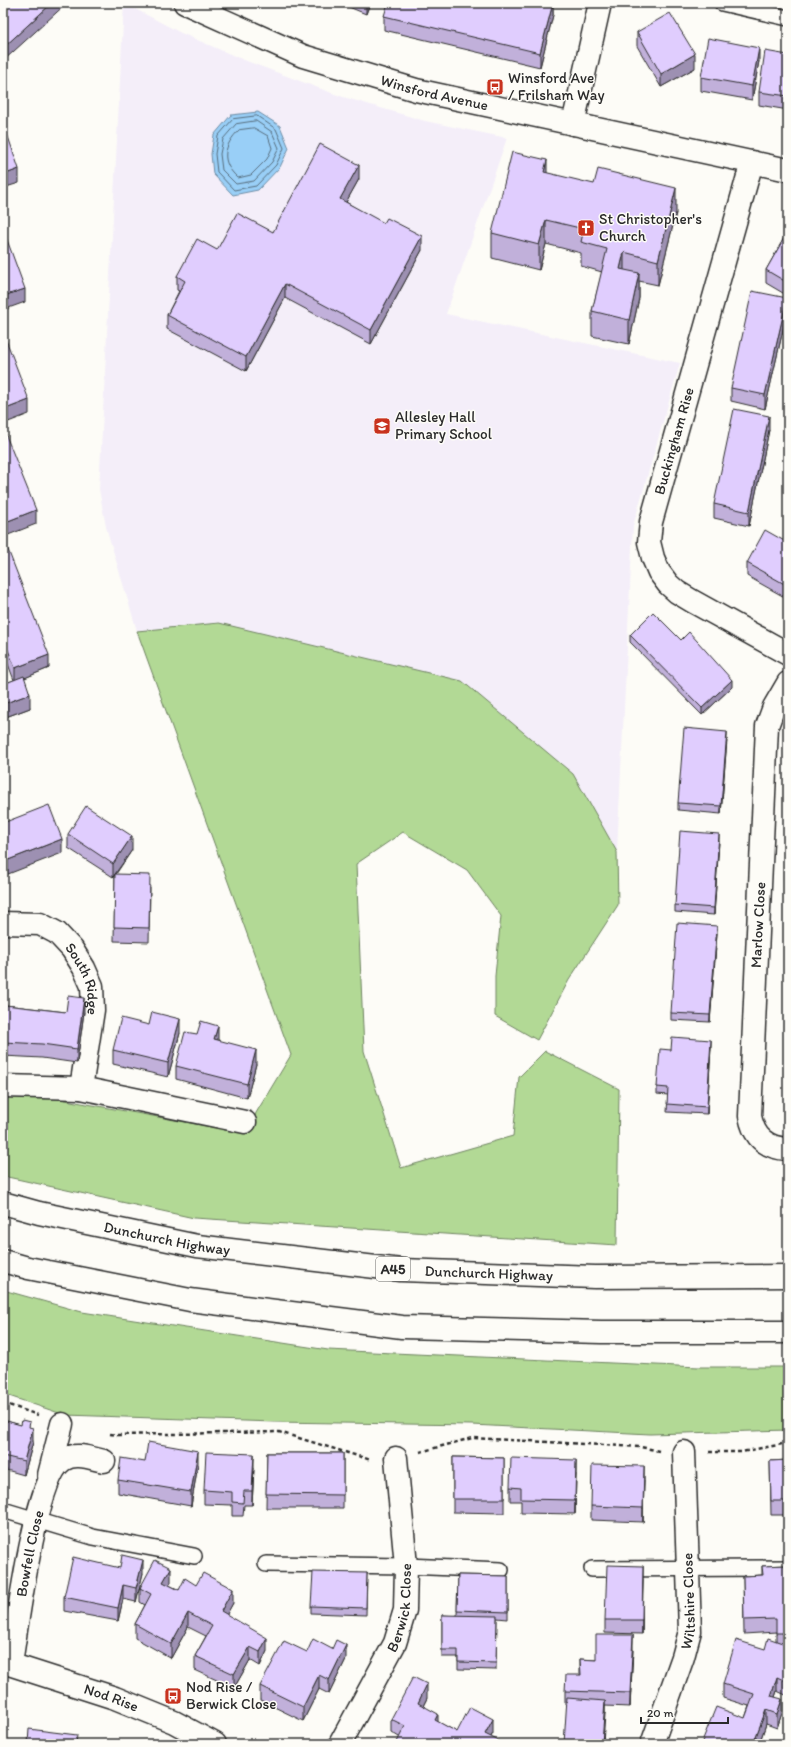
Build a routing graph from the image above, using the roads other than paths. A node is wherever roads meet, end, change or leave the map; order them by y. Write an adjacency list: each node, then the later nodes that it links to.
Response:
1 (185, 3): 5 (main road, Winsford Avenue)
2 (600, 3): 5 (main road)
3 (722, 3): 4 (lane)
4 (788, 18)
5 (573, 124): 6 (main road, Winsford Avenue)
6 (752, 162): 7 (main road, Winsford Avenue); 8 (main road, Buckingham Rise)
7 (788, 170)
8 (788, 654)
9 (788, 683): 14 (main road, Marlow Close)
10 (3, 923): 12 (main road, South Ridge)
11 (3, 1086): 12 (main road)
12 (81, 1088): 13 (main road)
13 (245, 1122)
14 (788, 1149)
15 (3, 1203): 17 (main road, Dunchurch Highway / A45)
16 (3, 1261): 18 (main road)
17 (788, 1276)
18 (788, 1332)
19 (62, 1424): 23 (main road, Bowfell Close)
20 (684, 1452): 32 (main road, Wiltshire Close)
21 (396, 1458): 28 (main road, Berwick Close)
22 (104, 1461): 23 (main road, Bowfell Close)
23 (44, 1492): 25 (main road, Bowfell Close)
24 (3, 1510): 25 (lane)
25 (37, 1519): 26 (lane); 33 (main road, Bowfell Close)
26 (194, 1556)
27 (266, 1564): 28 (lane)
28 (406, 1566): 31 (lane); 35 (main road, Berwick Close)
29 (788, 1568): 32 (lane)
30 (592, 1569): 32 (lane)
31 (501, 1570)
32 (688, 1570): 36 (main road, Wiltshire Close)
33 (7, 1662): 34 (main road, Nod Rise)
34 (215, 1744)
35 (340, 1744)
36 (652, 1744)

